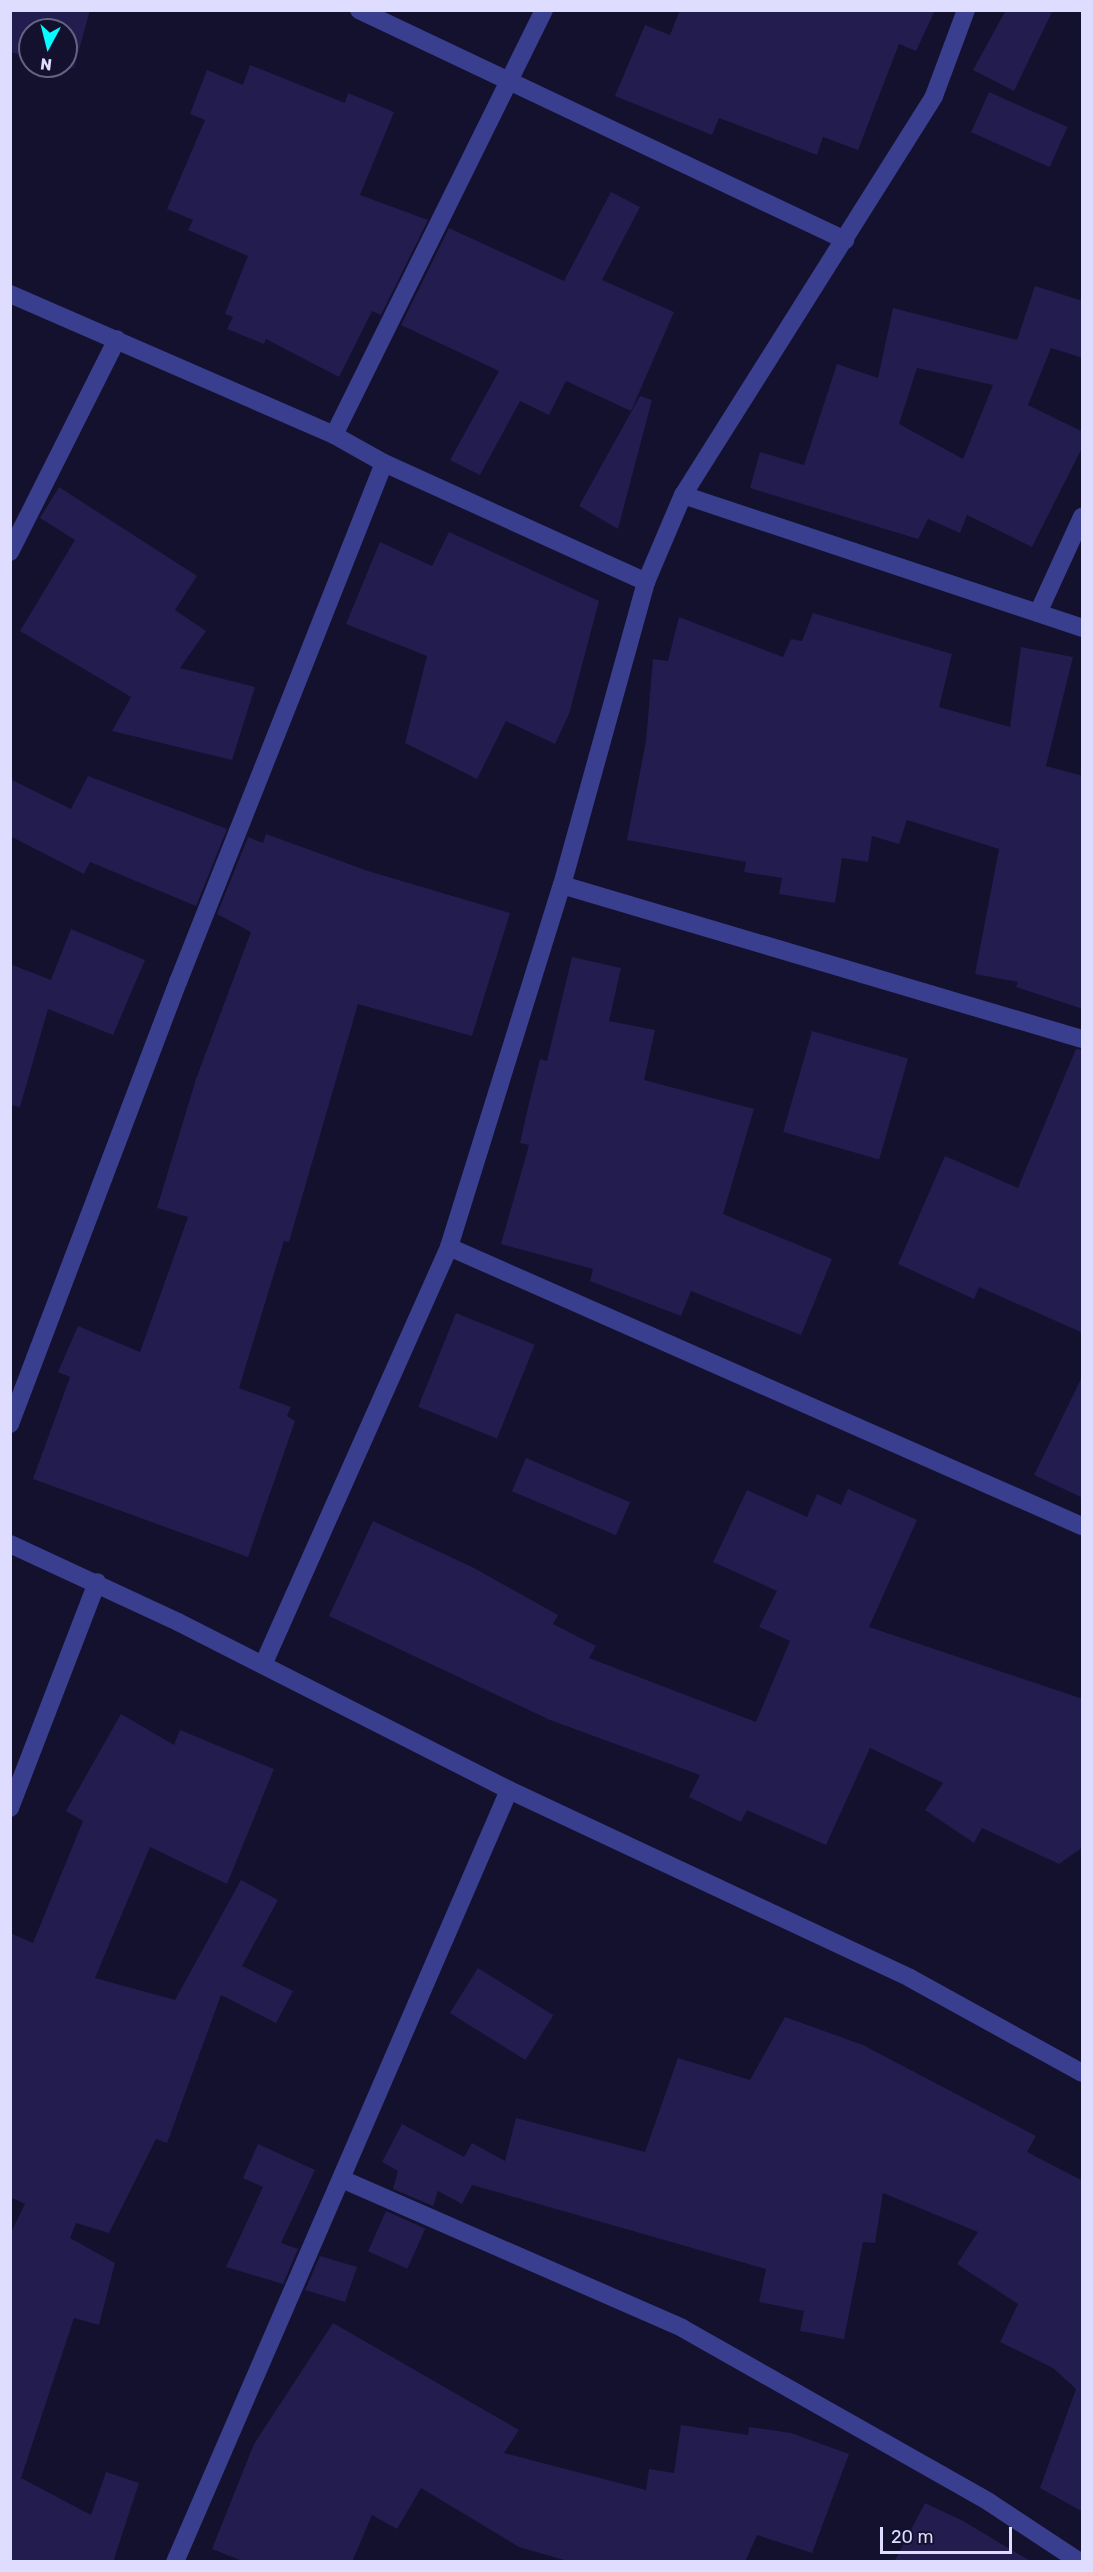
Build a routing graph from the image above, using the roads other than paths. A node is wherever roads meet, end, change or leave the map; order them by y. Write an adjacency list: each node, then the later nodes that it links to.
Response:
1 (360, 10): 4 (street)
2 (544, 10): 4 (street)
3 (966, 10): 5 (street)
4 (507, 77): 5 (street); 8 (street)
5 (845, 240): 10 (street)
6 (10, 294): 7 (street)
7 (117, 339): 8 (street); 12 (street)
8 (334, 435): 9 (street)
9 (384, 463): 13 (street); 19 (street)
10 (683, 495): 13 (street); 14 (street)
11 (1083, 517): 14 (street)
12 (10, 552)
13 (646, 582): 16 (street)
14 (1038, 613): 15 (street)
15 (1083, 628)
16 (562, 885): 17 (street); 18 (street)
17 (1083, 1039)
18 (449, 1247): 20 (street); 23 (street)
19 (10, 1424)
20 (1083, 1526)
21 (10, 1544): 22 (street)
22 (97, 1582): 23 (street); 25 (street)
23 (262, 1665): 24 (street)
24 (509, 1790): 26 (street); 27 (street)
25 (10, 1808)
26 (1083, 2073)
27 (344, 2180): 28 (street); 29 (street)
28 (174, 2562)
29 (1080, 2562)

